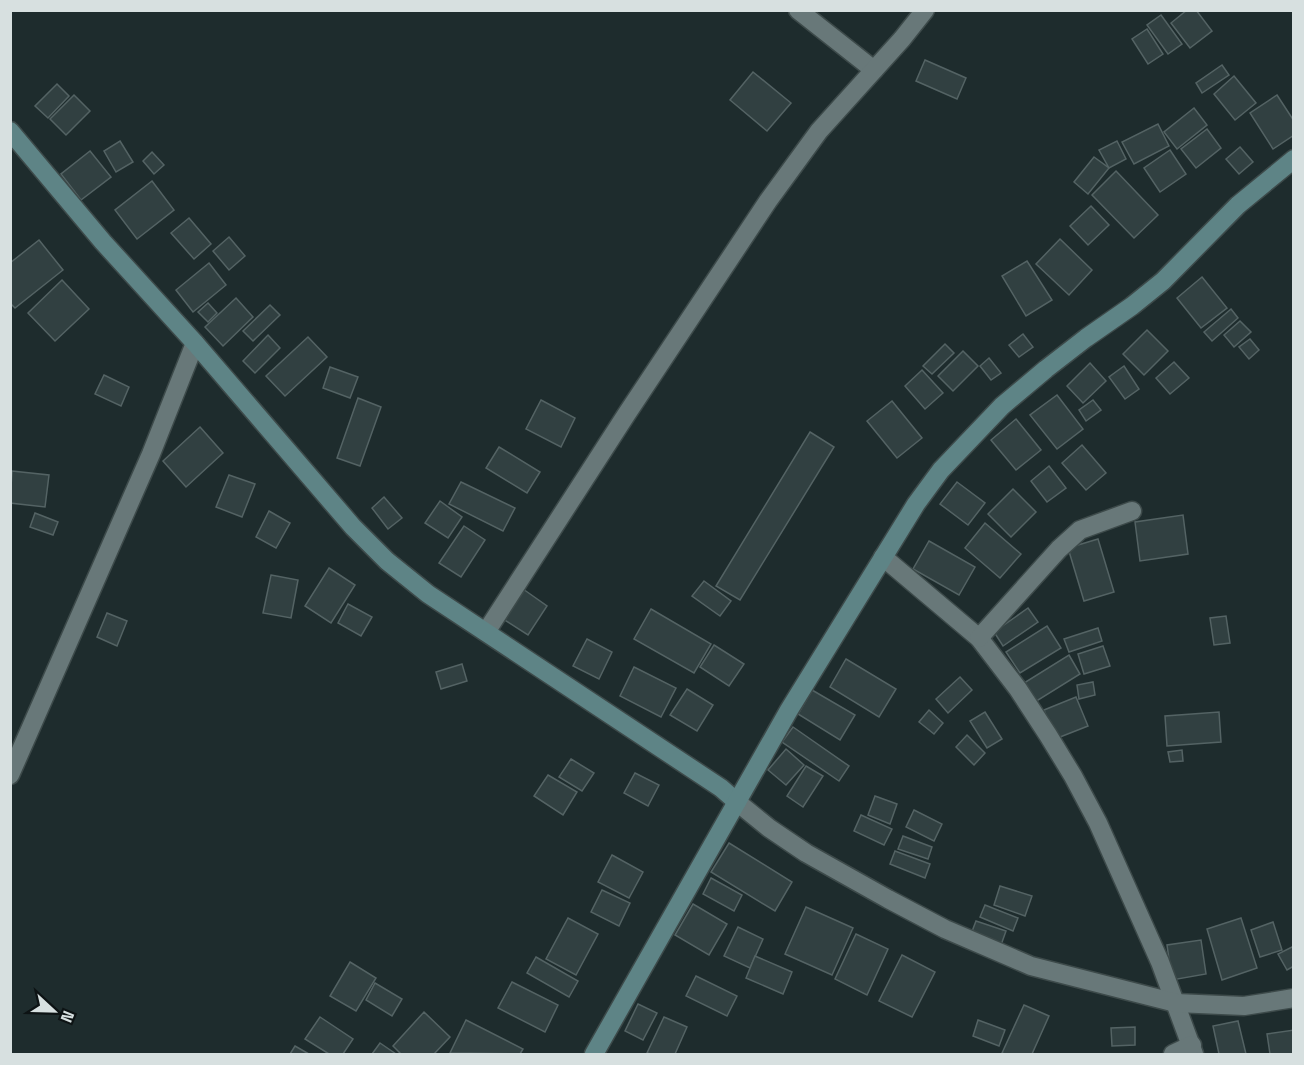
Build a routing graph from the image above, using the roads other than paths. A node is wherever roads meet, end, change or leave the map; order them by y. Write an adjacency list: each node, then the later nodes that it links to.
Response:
1 (798, 10): 3 (street)
2 (924, 10): 3 (street)
3 (873, 70): 9 (street)
4 (10, 131): 6 (street)
5 (1293, 159): 8 (street)
6 (195, 343): 9 (street); 11 (street)
7 (1132, 511): 10 (street)
8 (883, 557): 10 (street); 12 (street)
9 (486, 632): 12 (street)
10 (979, 638): 14 (street)
11 (10, 775)
12 (737, 802): 14 (street); 16 (street)
13 (1293, 998): 14 (street)
14 (1176, 1003): 15 (street)
15 (1193, 1050): 17 (street)
16 (594, 1054)
17 (1173, 1054)

